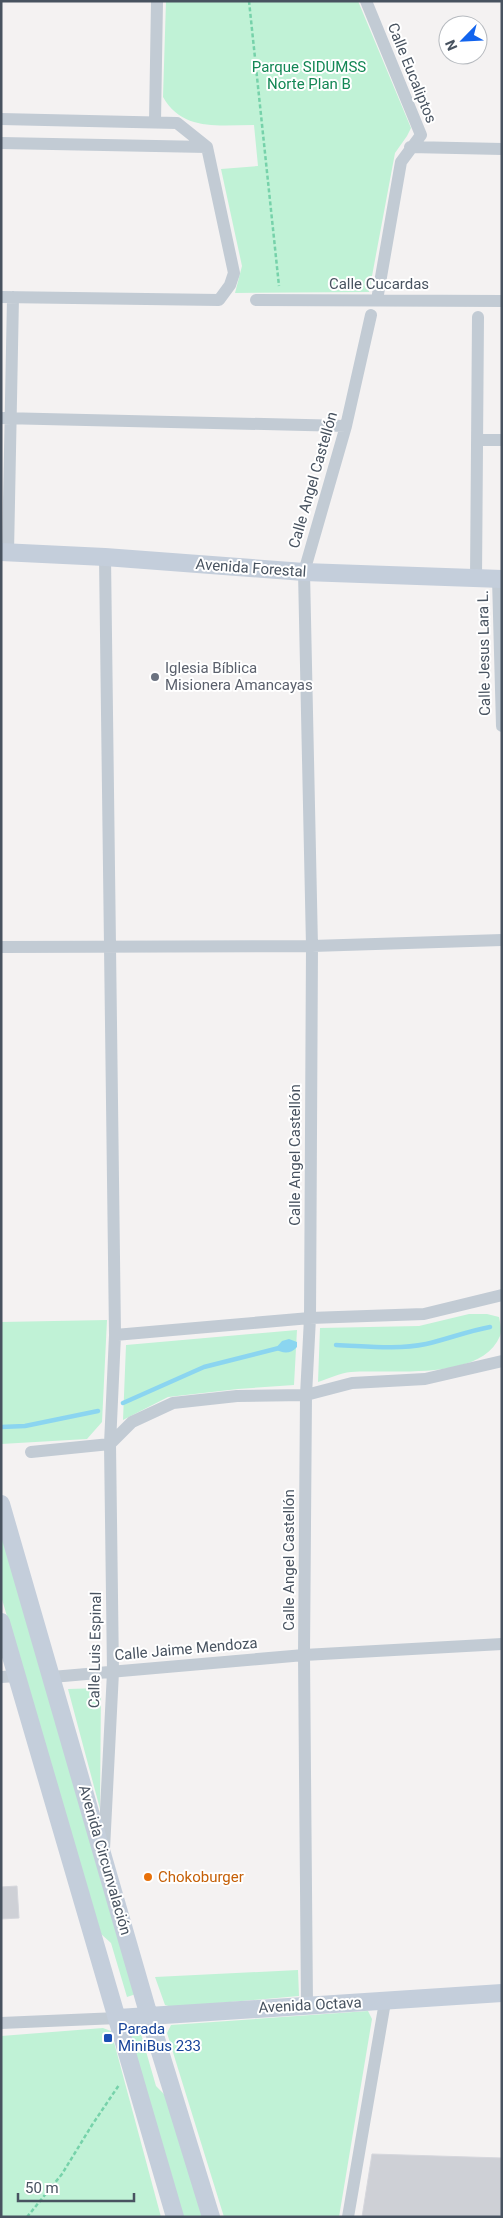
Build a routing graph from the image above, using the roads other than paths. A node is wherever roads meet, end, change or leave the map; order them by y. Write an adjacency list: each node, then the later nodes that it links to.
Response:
1 (157, 1): 4 (street)
2 (366, 1): 7 (street, Calle Eucaliptos)
3 (1, 119): 4 (street)
4 (155, 122): 6 (street)
5 (1, 144): 6 (street)
6 (208, 147): 9 (street)
7 (410, 147): 8 (street); 11 (street, Calle Eucaliptos)
8 (502, 149)
9 (7, 297): 15 (street)
10 (256, 300): 11 (street, Calle Cucardas)
11 (376, 300): 12 (street, Calle Cucardas)
12 (502, 301)
13 (371, 315): 16 (street, Calle Angel Castellón)
14 (478, 317): 17 (street)
15 (5, 418): 16 (street); 19 (street)
16 (346, 426): 21 (street, Calle Angel Castellón)
17 (477, 440): 18 (street); 22 (street)
18 (502, 440)
19 (5, 552): 20 (main road, Avenida Forestal)
20 (105, 557): 21 (main road, Avenida Forestal); 26 (street, Calle Luis Espinal)
21 (304, 572): 22 (main road, Avenida Forestal); 27 (street, Calle Angel Castellón)
22 (476, 579): 23 (main road, Avenida Forestal)
23 (500, 579): 24 (street, Calle Jesus Lara L.)
24 (502, 726)
25 (502, 940): 27 (street)
26 (109, 945): 27 (street); 28 (street); 31 (street, Calle Luis Espinal)
27 (312, 946): 30 (street, Calle Angel Castellón)
28 (1, 947)
29 (502, 1294): 30 (street)
30 (310, 1318): 31 (street); 33 (street, Calle Angel Castellón)
31 (115, 1335): 34 (street, Calle Luis Espinal)
32 (502, 1361): 33 (street)
33 (306, 1395): 34 (street); 39 (street, Calle Angel Castellón)
34 (110, 1444): 35 (street); 40 (street, Calle Luis Espinal)
35 (31, 1452)
36 (1, 1504): 42 (main road, Avenida Circunvalación)
37 (1, 1622): 41 (main road)
38 (502, 1644): 39 (street, Calle Jaime Mendoza)
39 (304, 1655): 40 (street, Calle Jaime Mendoza); 46 (street, Calle Angel Castellón)
40 (113, 1672): 42 (street, Calle Jaime Mendoza); 43 (street, Calle Luis Espinal)
41 (9, 1676): 48 (main road)
42 (52, 1677): 43 (main road, Avenida Circunvalación)
43 (104, 1856): 47 (main road, Avenida Circunvalación)
44 (502, 1993): 45 (main road, Avenida Octava)
45 (385, 2002): 46 (main road, Avenida Octava); 52 (street)
46 (307, 2005): 47 (main road, Avenida Octava)
47 (149, 2016): 48 (main road, Avenida Octava); 51 (main road, Avenida Circunvalación)
48 (118, 2018): 49 (street); 50 (main road)
49 (1, 2023)
50 (175, 2217)
51 (211, 2217)
52 (348, 2217)

